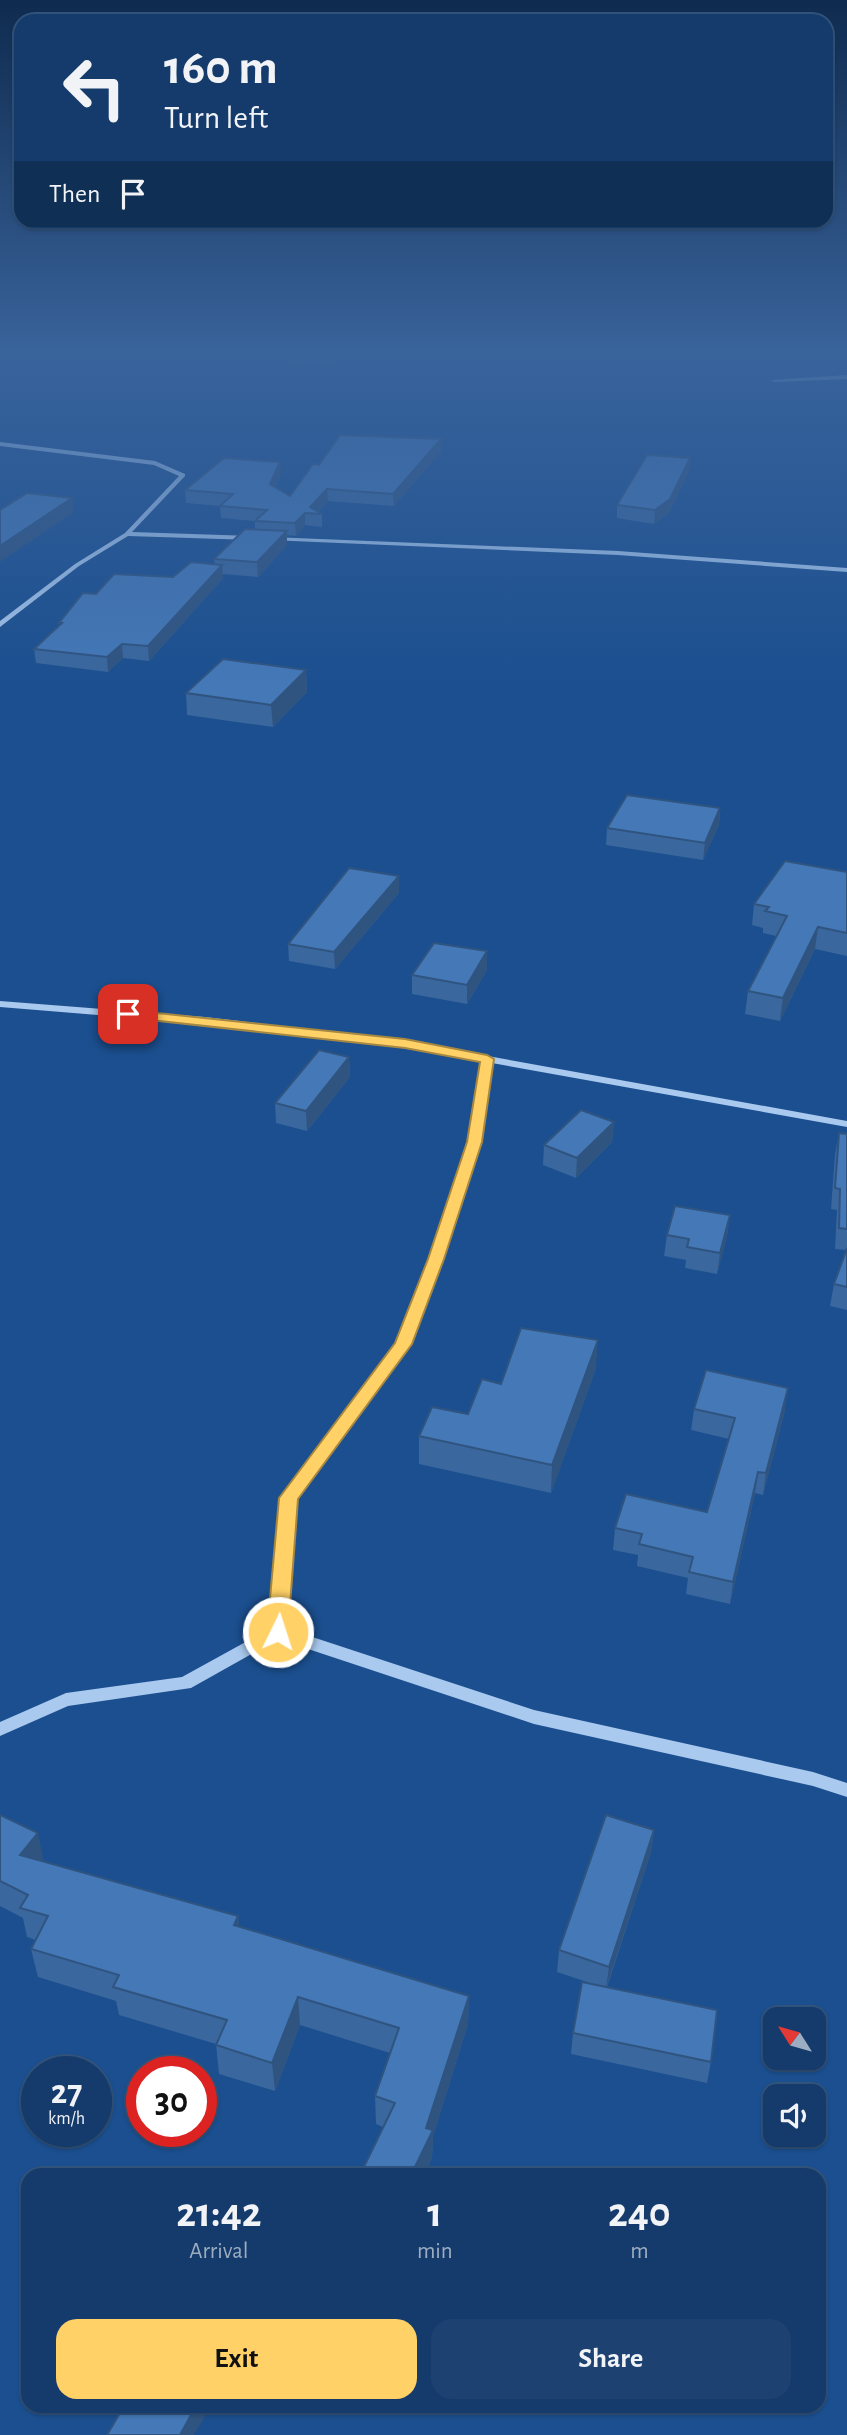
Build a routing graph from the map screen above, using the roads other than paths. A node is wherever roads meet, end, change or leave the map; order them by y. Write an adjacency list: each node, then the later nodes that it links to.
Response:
1 (144, 462): 2 (street)
2 (127, 534): 3 (street); 4 (street)
3 (847, 570)
4 (0, 625)
5 (0, 1004): 6 (street)
6 (487, 1059): 7 (street); 8 (street)
7 (847, 1124)
8 (278, 1632): 9 (street); 10 (street)
9 (0, 1728)
10 (847, 1790)

